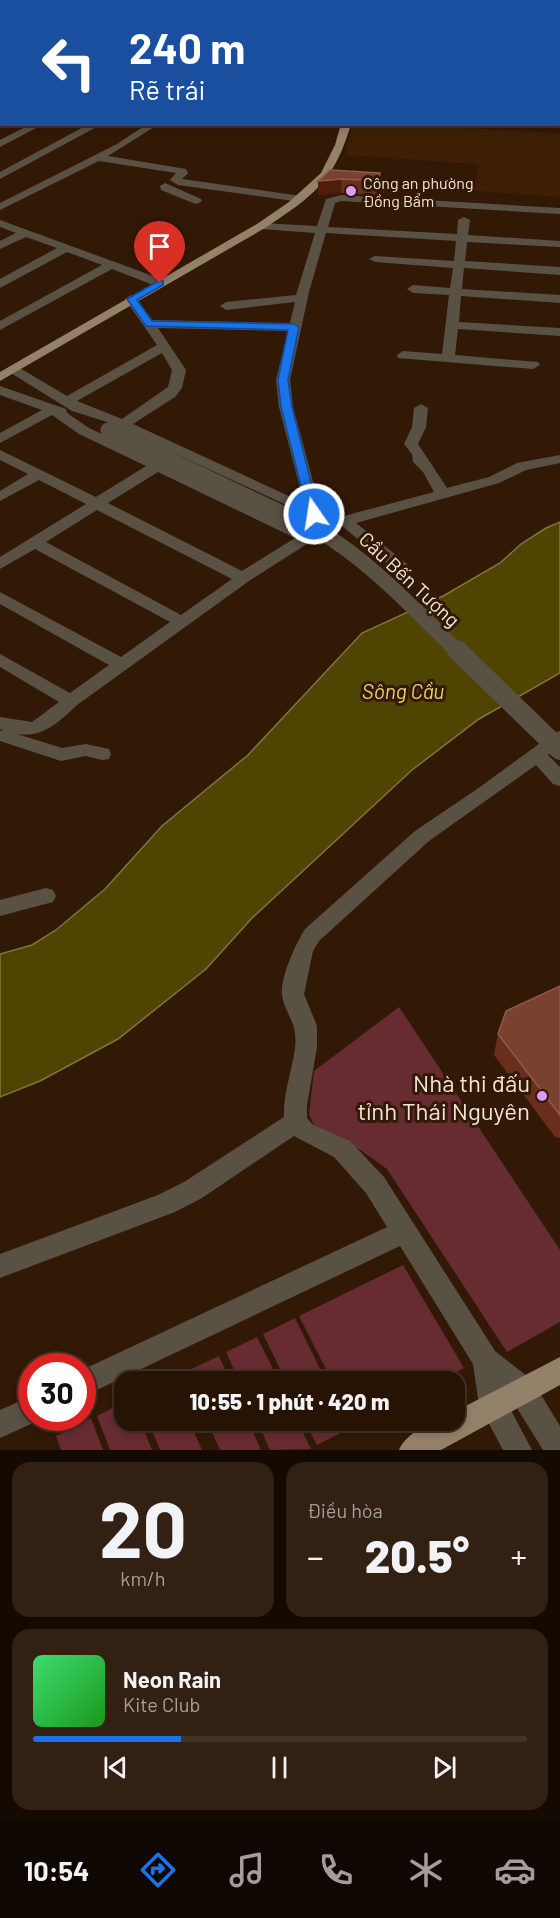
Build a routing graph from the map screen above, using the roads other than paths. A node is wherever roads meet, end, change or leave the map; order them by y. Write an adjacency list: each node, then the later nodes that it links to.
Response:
1 (35, 126): 5 (street)
2 (93, 126): 7 (street)
3 (151, 126): 6 (street)
4 (345, 126): 9 (main road)
5 (0, 144)
6 (98, 158): 8 (street); 11 (street)
7 (0, 176)
8 (175, 181): 9 (street); 10 (street)
9 (301, 199): 15 (main road)
10 (197, 201)
11 (0, 207)
12 (560, 211): 16 (street)
13 (464, 220): 18 (street)
14 (0, 223): 17 (street)
15 (261, 226): 16 (street); 26 (main road)
16 (320, 230): 18 (street); 30 (street)
17 (25, 233): 20 (street); 21 (street)
18 (461, 238): 19 (street); 23 (street)
19 (560, 244)
20 (0, 246)
21 (66, 248): 24 (street); 27 (street)
22 (375, 259): 23 (street)
23 (458, 264): 25 (street); 29 (street)
24 (111, 265): 26 (street); 36 (street)
25 (560, 271)
26 (160, 283): 31 (main road)
27 (0, 284)
28 (413, 289): 29 (street)
29 (455, 292): 32 (street); 35 (street)
30 (302, 298): 33 (street); 37 (street)
31 (131, 299): 34 (street); 43 (main road)
32 (560, 299)
33 (226, 306)
34 (149, 324): 37 (street); 39 (street)
35 (452, 325): 38 (street); 41 (street)
36 (0, 326)
37 (294, 327): 56 (street)
38 (560, 332)
39 (164, 346): 45 (street); 47 (street)
40 (403, 356): 41 (street)
41 (448, 359): 42 (street)
42 (533, 365)
43 (5, 373): 45 (street)
44 (0, 390): 45 (street)
45 (60, 406): 47 (street); 48 (street); 51 (street)
46 (421, 408): 53 (street)
47 (115, 427): 56 (street); 71 (street, Cầu Bến Tượng, bridge)
48 (0, 439)
49 (0, 454): 52 (street)
50 (560, 459): 53 (street)
51 (157, 466): 55 (street); 58 (street)
52 (39, 474): 54 (street); 55 (street)
53 (442, 494): 57 (street)
54 (0, 497)
55 (97, 504): 59 (street); 62 (street)
56 (314, 514): 57 (street)
57 (338, 521): 58 (street); 61 (street)
58 (305, 537): 62 (street)
59 (34, 542): 60 (street); 64 (street)
60 (0, 564)
61 (406, 571)
62 (243, 578): 64 (street)
63 (0, 597): 66 (street)
64 (182, 622): 66 (street)
65 (0, 660): 67 (street)
66 (122, 665): 67 (street)
67 (71, 701): 68 (street)
68 (0, 723)
69 (0, 734): 72 (street)
70 (560, 736): 73 (street)
71 (560, 750)
72 (102, 754)
73 (537, 755): 74 (street); 77 (street)
74 (560, 779)
75 (46, 896): 76 (street)
76 (0, 908)
77 (296, 1122): 78 (street); 79 (street)
78 (405, 1231): 80 (street); 82 (street)
79 (0, 1266)
80 (486, 1360): 83 (street); 84 (street)
81 (560, 1370): 83 (main road)
82 (96, 1377)
83 (522, 1390): 84 (main road); 89 (street)
84 (493, 1404): 87 (main road); 88 (street)
85 (18, 1416): 86 (street)
86 (0, 1424)
87 (413, 1450)
88 (518, 1450)
89 (559, 1450)

